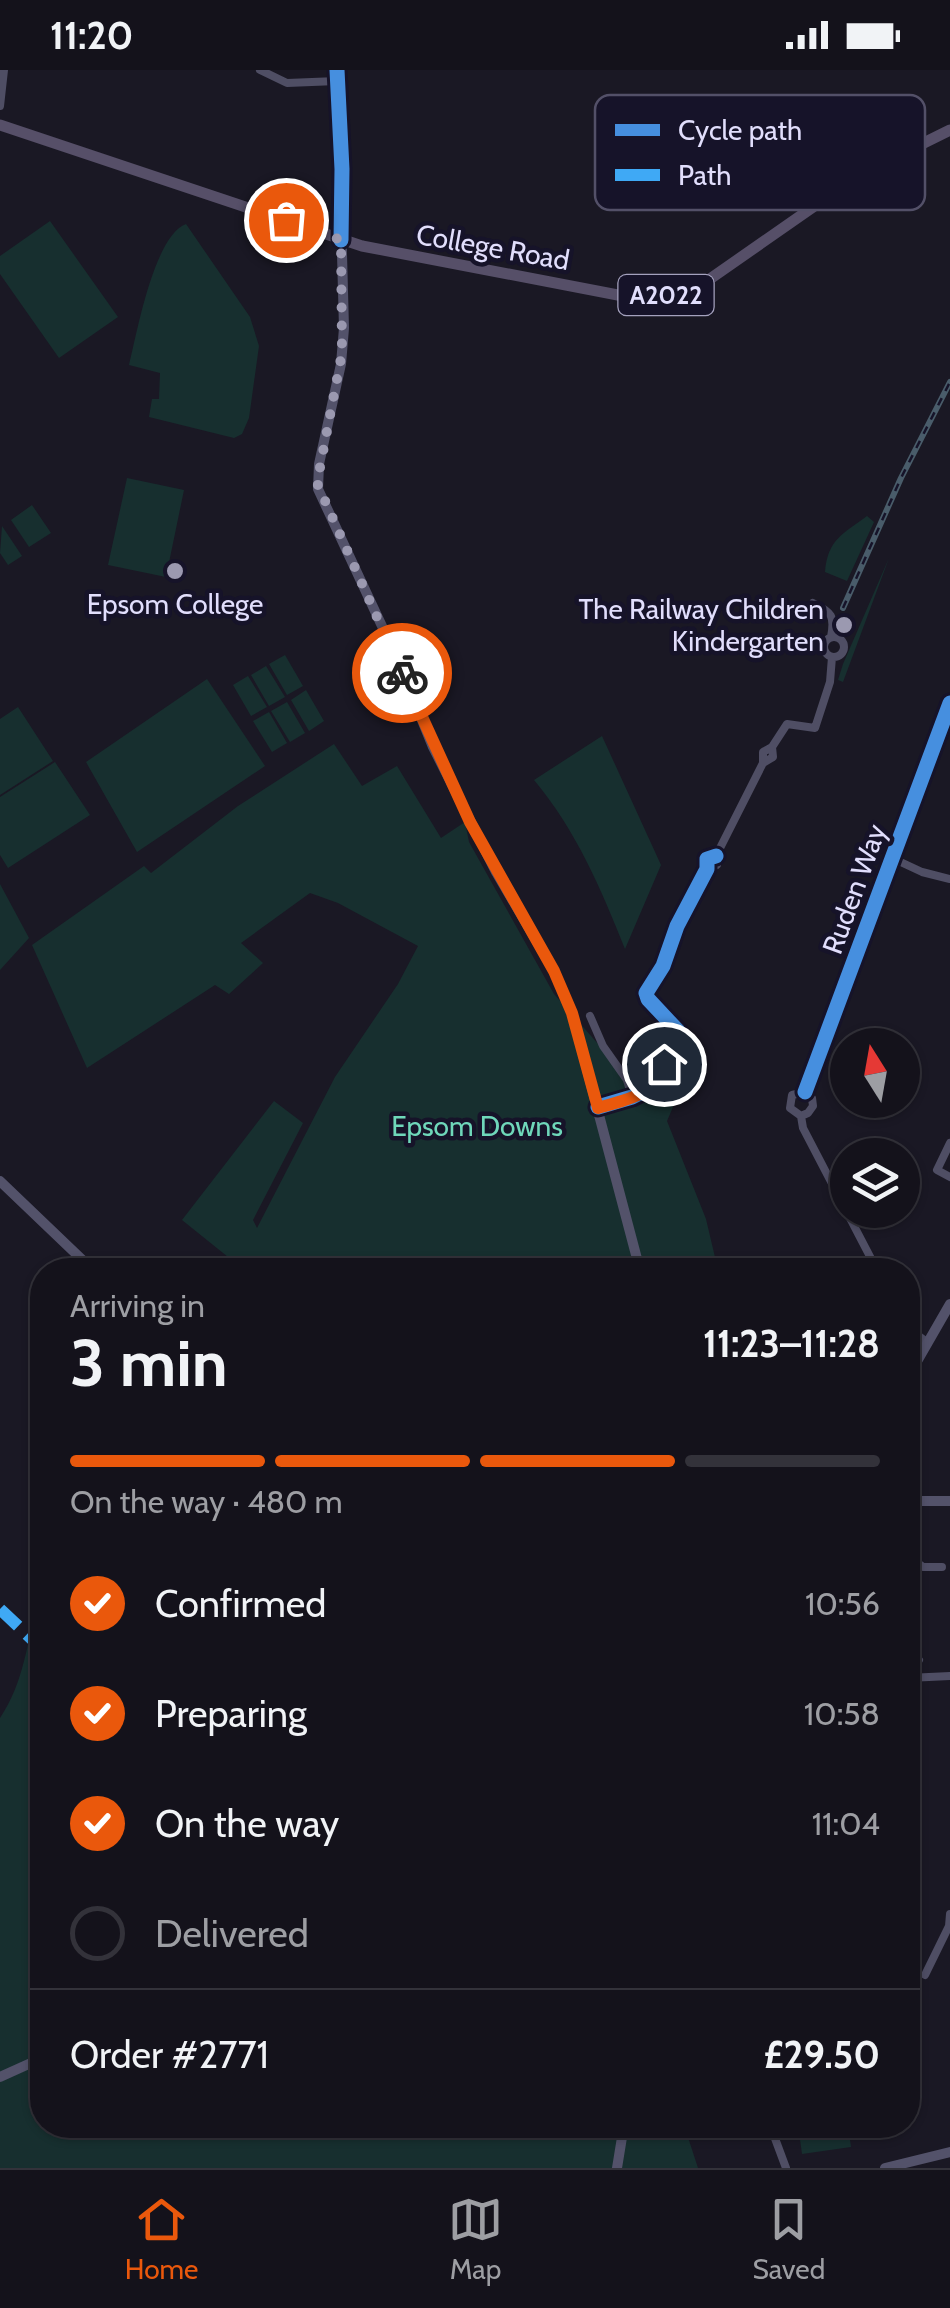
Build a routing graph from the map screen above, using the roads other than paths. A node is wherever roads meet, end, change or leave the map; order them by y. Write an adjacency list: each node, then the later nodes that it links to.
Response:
1 (4, 70): 4 (street)
2 (260, 70): 3 (street)
3 (337, 75): 9 (main road)
4 (0, 106)
5 (0, 124): 9 (main road, College Road / A2022)
6 (950, 130): 7 (main road, College Road / A2022)
7 (925, 142)
8 (808, 210): 9 (main road, College Road / A2022)
9 (341, 240): 19 (main road)
10 (813, 603): 11 (street)
11 (831, 637): 12 (street); 12 (street)
12 (832, 656): 18 (street)
13 (950, 703): 14 (street, Ruden Way)
14 (892, 858): 15 (street); 17 (street, Ruden Way)
15 (950, 879)
16 (590, 1016): 18 (street)
17 (805, 1092): 20 (street, Ruden Way); 20 (street, Ruden Way)
18 (632, 1098): 19 (street)
19 (598, 1108): 25 (main road)
20 (800, 1116): 26 (street)
21 (950, 1143): 22 (street)
22 (950, 1178)
23 (0, 1182): 24 (main road)
24 (80, 1258)
25 (637, 1258)
26 (871, 1258)
27 (950, 1304): 29 (main road)
28 (920, 1337): 29 (street)
29 (928, 1343): 30 (main road)
30 (920, 1357)
31 (950, 1500): 32 (main road)
32 (920, 1501)
33 (920, 1565): 34 (street)
34 (942, 1566)
35 (950, 1676): 36 (street)
36 (920, 1677)
37 (950, 1914): 38 (street)
38 (950, 1926): 39 (street)
39 (925, 1975)
40 (30, 2064): 41 (main road)
41 (0, 2078)
42 (622, 2138): 45 (main road)
43 (775, 2138): 46 (street)
44 (950, 2152): 47 (main road)
45 (616, 2168)
46 (786, 2168)
47 (885, 2168)

